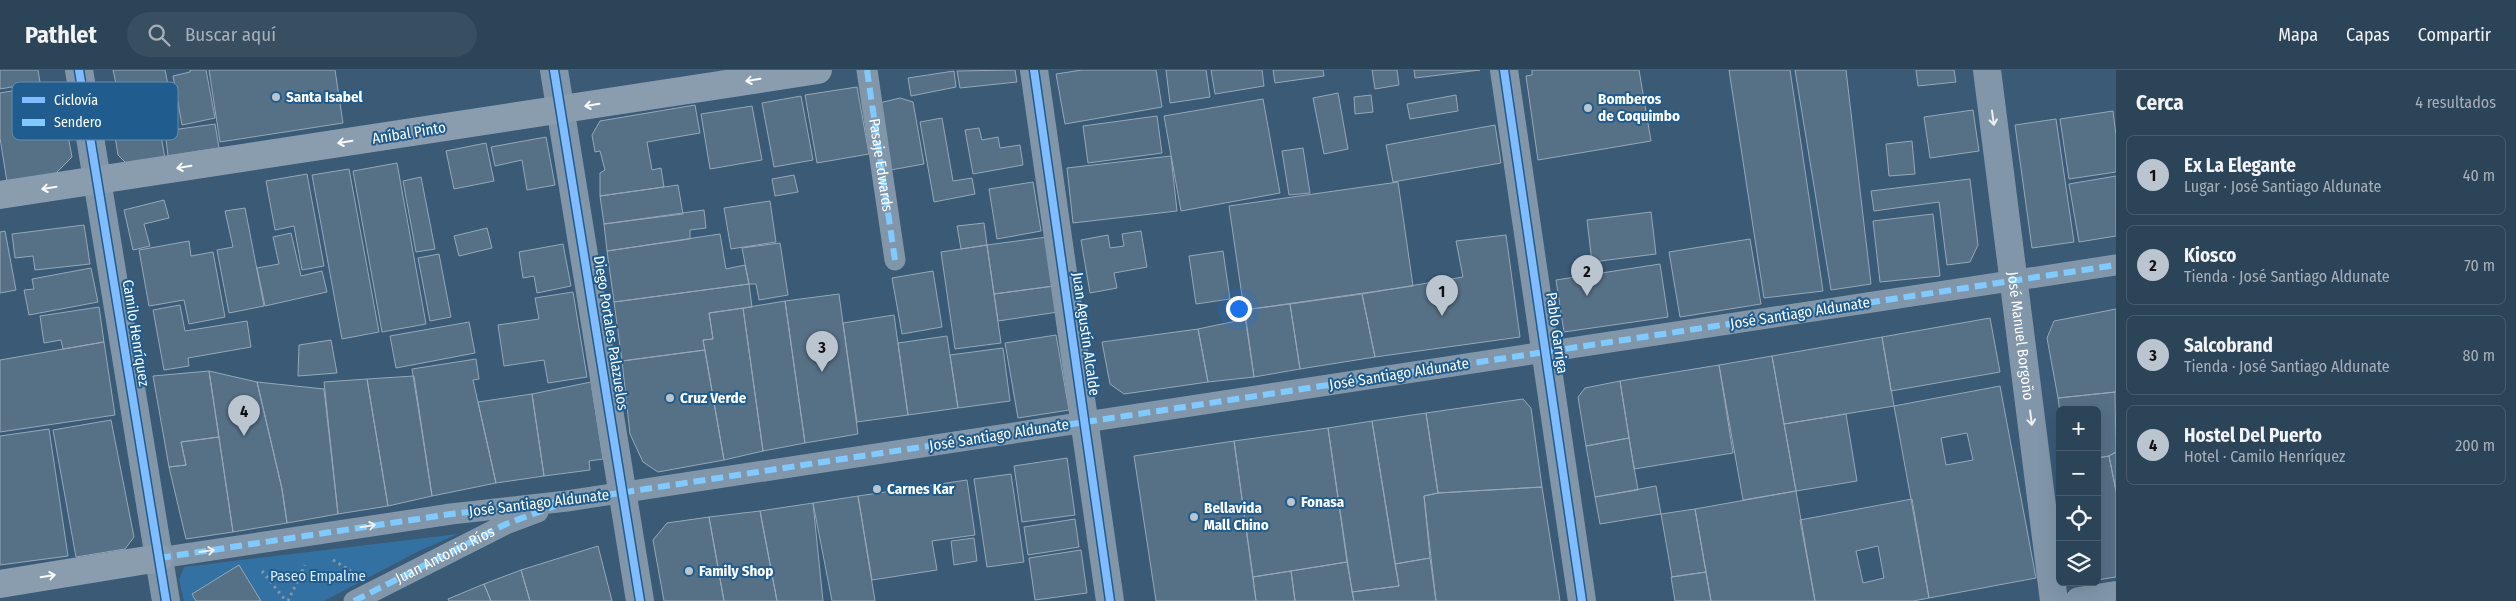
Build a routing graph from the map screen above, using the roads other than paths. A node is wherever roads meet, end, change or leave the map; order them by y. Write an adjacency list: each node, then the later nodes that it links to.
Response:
1 (554, 70): 7 (street, Diego Portales Palazuelos)
2 (818, 70): 7 (main road, Aníbal Pinto, one-way to 7)
3 (867, 70): 11 (street, Pasaje Edwards)
4 (1034, 70): 15 (street, Juan Agustín Alcalde)
5 (1504, 70): 14 (street, Pablo Garriga)
6 (1987, 70): 13 (street, José Manuel Borgoño, one-way to 13)
7 (561, 109): 9 (main road, Aníbal Pinto, one-way to 9); 16 (street, Diego Portales Palazuelos)
8 (90, 140): 9 (street, Camilo Henríquez)
9 (97, 180): 10 (main road, Aníbal Pinto, one-way to 10); 18 (street, Camilo Henríquez)
10 (0, 195)
11 (895, 260)
12 (2116, 264): 13 (street, José Santiago Aldunate)
13 (2014, 280): 14 (street, José Santiago Aldunate); 26 (street, José Manuel Borgoño, one-way to 26)
14 (1545, 352): 15 (street, José Santiago Aldunate); 25 (street, Pablo Garriga)
15 (1084, 422): 16 (street, José Santiago Aldunate); 24 (street, Juan Agustín Alcalde)
16 (623, 492): 17 (street, José Santiago Aldunate); 23 (street, Diego Portales Palazuelos)
17 (567, 501): 18 (street, José Santiago Aldunate, one-way to 17); 22 (street, Juan Antonio Ríos)
18 (159, 558): 19 (main road, José Santiago Aldunate, one-way to 18); 21 (street, Camilo Henríquez)
19 (0, 584)
20 (2116, 595): 27 (street)
21 (166, 601)
22 (354, 601)
23 (640, 601)
24 (1110, 601)
25 (1582, 601)
26 (2054, 601)
27 (2079, 601)

